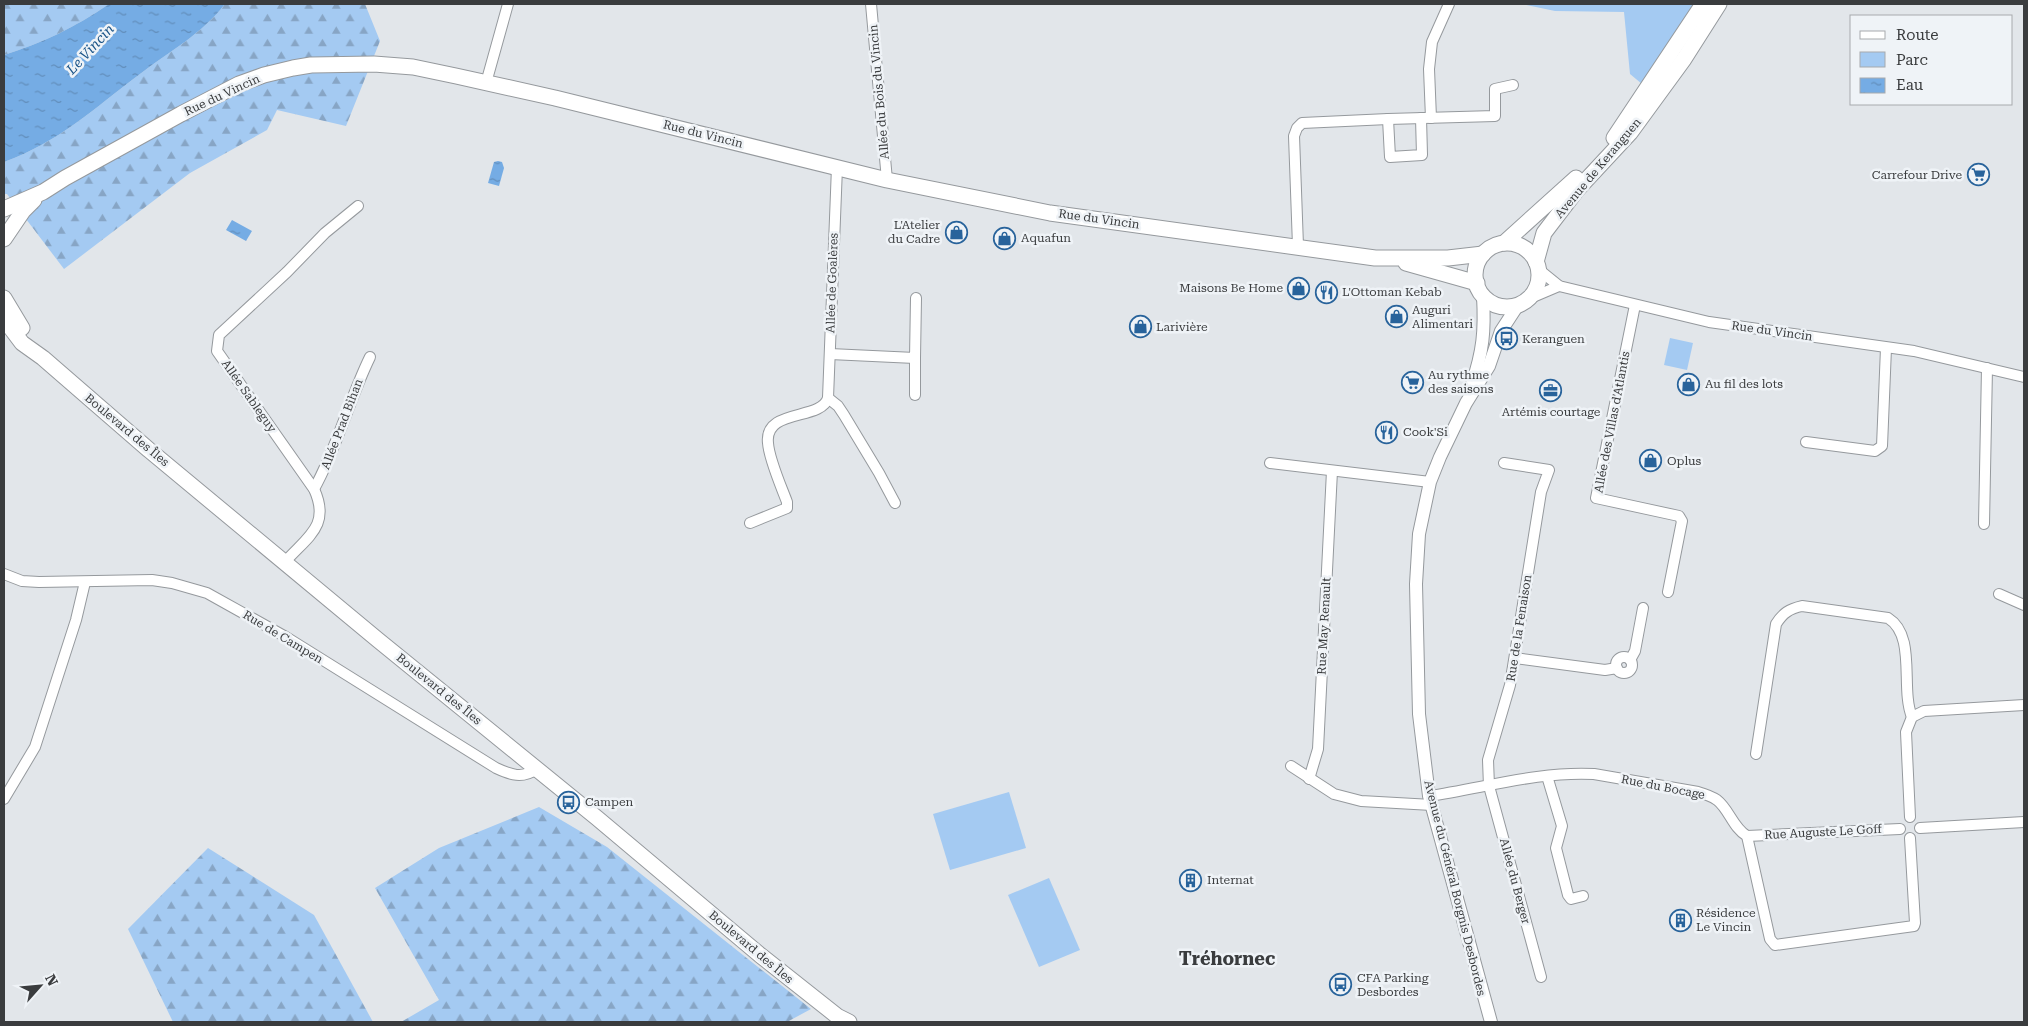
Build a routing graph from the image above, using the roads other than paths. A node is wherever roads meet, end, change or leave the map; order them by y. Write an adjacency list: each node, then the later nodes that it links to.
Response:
1 (508, 4): 6 (street)
2 (871, 4): 11 (street, Allée du Bois du Vincin)
3 (1449, 4): 8 (street)
4 (1703, 4): 16 (main road, Avenue de Keranguen)
5 (1719, 4): 20 (main road, Avenue de Keranguen)
6 (486, 83): 10 (main road, Rue du Vincin); 12 (main road, Rue du Vincin)
7 (1513, 85): 8 (street)
8 (1426, 118): 9 (street); 9 (street)
9 (1388, 119): 17 (street)
10 (837, 167): 11 (main road, Rue du Vincin); 29 (street, Allée de Goalères)
11 (887, 180): 17 (main road, Rue du Vincin)
12 (43, 192): 14 (main road, Rue du Vincin); 15 (main road, Rue du Vincin)
13 (358, 206): 43 (street, Allée Sableguy)
14 (4, 209)
15 (4, 239)
16 (1504, 243): 18 (main road); 20 (main road)
17 (1298, 246): 19 (main road, Rue du Vincin)
18 (1483, 254): 19 (main road, Rue du Vincin); 22 (main road)
19 (1390, 258): 22 (main road, Rue du Vincin)
20 (1537, 265): 21 (street, Rue du Vincin); 25 (main road)
21 (1559, 286): 25 (street); 26 (street, Rue du Vincin)
22 (1480, 289): 25 (main road); 37 (street, Avenue du Général Borgnis Desbordes)
23 (4, 298): 31 (main road, Boulevard des Îles)
24 (916, 298): 32 (street)
25 (1522, 303): 37 (street, Avenue du Général Borgnis Desbordes)
26 (1635, 305): 28 (street, Rue du Vincin); 50 (street, Allée des Villas d'Atlantis)
27 (4, 319): 31 (main road, Boulevard des Îles)
28 (1886, 348): 33 (street, Rue du Vincin); 38 (street)
29 (830, 354): 32 (street); 36 (street, Allée de Goalères)
30 (370, 357): 43 (street, Allée Prad Bihan)
31 (43, 358): 47 (main road, Boulevard des Îles)
32 (915, 358): 35 (street)
33 (1987, 368): 34 (street, Rue du Vincin); 46 (street)
34 (2024, 376)
35 (915, 395)
36 (828, 398): 44 (street); 45 (street)
37 (1466, 403): 42 (street, Avenue du Général Borgnis Desbordes)
38 (1806, 442)
39 (1270, 462): 41 (street)
40 (1504, 463): 54 (street, Rue de la Fenaison)
41 (1332, 471): 42 (street); 61 (street, Rue May Renault)
42 (1430, 482): 64 (street, Avenue du Général Borgnis Desbordes)
43 (314, 490): 47 (street, Allée Sableguy)
44 (895, 504)
45 (750, 523)
46 (1984, 524)
47 (286, 562): 59 (main road, Boulevard des Îles)
48 (4, 574): 49 (street, Rue de Campen)
49 (85, 582): 59 (street, Rue de Campen); 63 (street)
50 (1668, 592)
51 (1999, 594): 52 (street)
52 (2024, 605)
53 (1643, 608): 54 (street)
54 (1515, 658): 62 (street, Rue de la Fenaison)
55 (2024, 705): 56 (street)
56 (1912, 718): 57 (street); 65 (street)
57 (1756, 754)
58 (1291, 766): 61 (street, Rue du Bocage)
59 (537, 769): 73 (main road, Boulevard des Îles)
60 (1547, 776): 62 (street, Rue du Bocage); 69 (street, Rue du Bocage); 71 (street)
61 (1310, 779): 64 (street, Rue du Bocage)
62 (1489, 786): 64 (street, Rue du Bocage); 72 (street, Allée du Berger)
63 (4, 799)
64 (1430, 800): 74 (street, Avenue du Général Borgnis Desbordes)
65 (1910, 817): 67 (street); 68 (street)
66 (2024, 822): 67 (street)
67 (1920, 828): 70 (street)
68 (1900, 829): 69 (street, Rue Auguste Le Goff); 70 (street)
69 (1747, 836): 70 (street, Rue du Bocage)
70 (1910, 838)
71 (1584, 896)
72 (1541, 977)
73 (842, 1020)
74 (1490, 1022)

